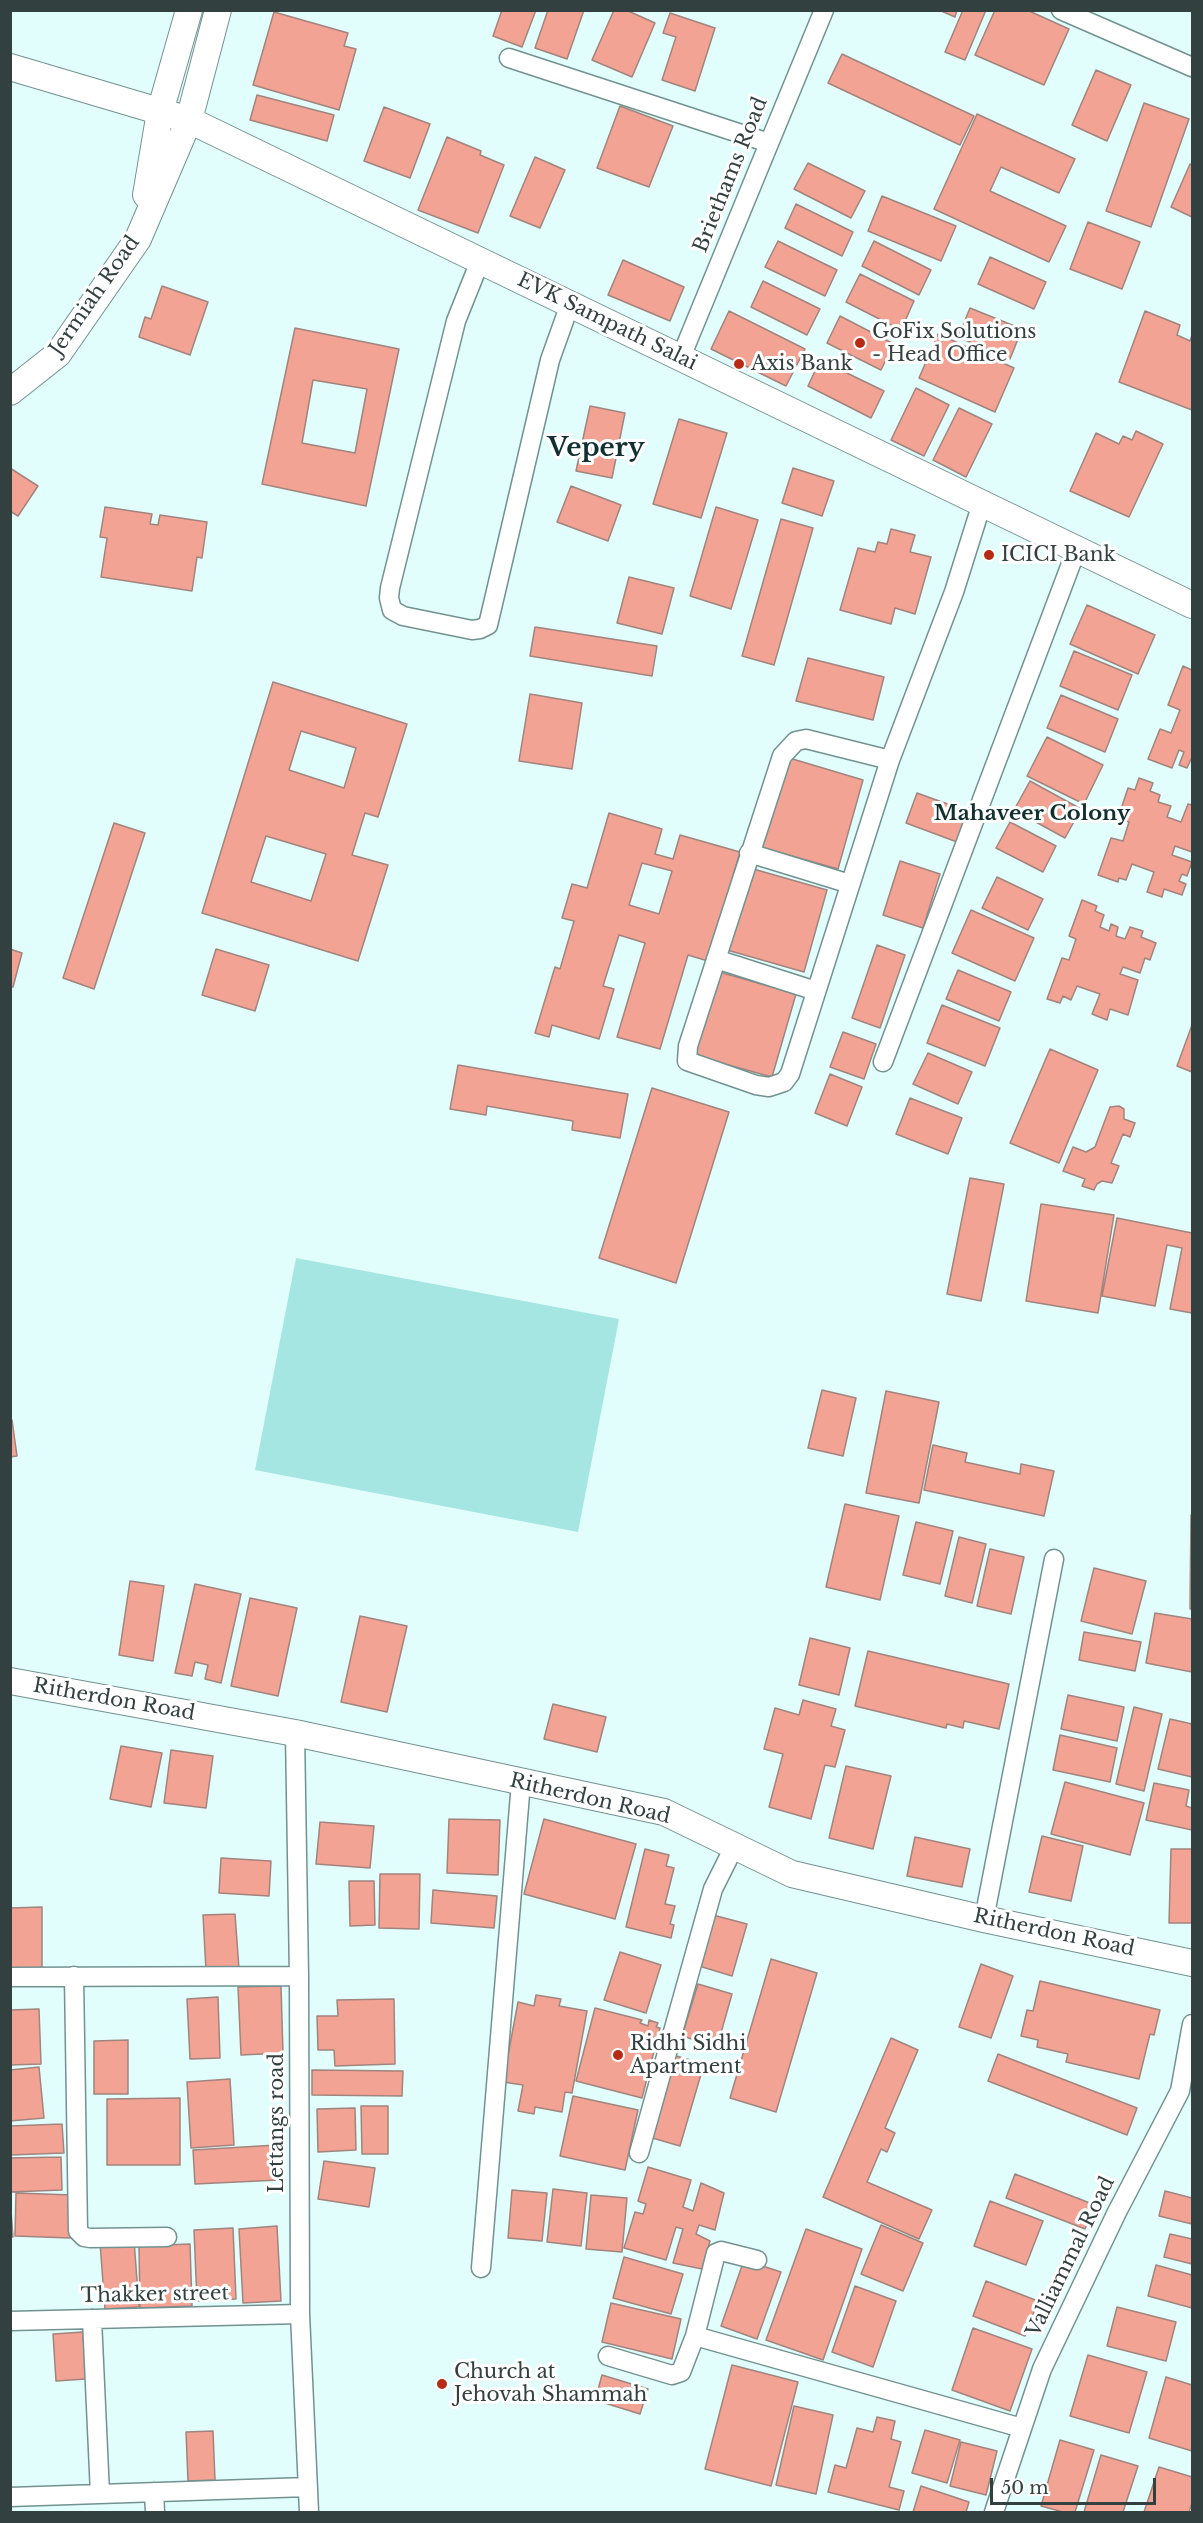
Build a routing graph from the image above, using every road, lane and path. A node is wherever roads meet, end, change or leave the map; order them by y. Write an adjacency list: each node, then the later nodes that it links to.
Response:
1 (189, 10): 8 (main road)
2 (218, 10): 9 (main road, Jermiah Road)
3 (824, 10): 10 (street, Briethams Road)
4 (1061, 10): 7 (street)
5 (509, 58): 10 (street)
6 (10, 67): 8 (main road, EVK Sampath Salai)
7 (1192, 67)
8 (160, 112): 9 (main road, EVK Sampath Salai); 11 (main road)
9 (189, 120): 11 (main road, Jermiah Road); 12 (main road, EVK Sampath Salai)
10 (769, 143): 14 (street, Briethams Road)
11 (138, 239): 15 (main road, Jermiah Road)
12 (480, 261): 13 (main road, EVK Sampath Salai); 13 (street)
13 (570, 304): 14 (main road, EVK Sampath Salai)
14 (681, 357): 16 (main road, EVK Sampath Salai)
15 (10, 392)
16 (982, 503): 17 (main road, EVK Sampath Salai); 19 (street)
17 (1077, 548): 18 (main road, EVK Sampath Salai); 24 (street)
18 (1192, 605)
19 (890, 760): 20 (street); 21 (street)
20 (749, 854): 21 (street); 22 (street)
21 (850, 884): 23 (street)
22 (716, 958): 23 (street); 23 (street)
23 (816, 991)
24 (883, 1062)
25 (1054, 1559): 30 (street)
26 (10, 1681): 27 (main road, Ritherdon Road)
27 (295, 1733): 28 (main road, Ritherdon Road); 32 (street, Lettangs road)
28 (521, 1782): 29 (main road, Ritherdon Road); 39 (street)
29 (735, 1846): 30 (main road, Ritherdon Road); 36 (street)
30 (984, 1919): 31 (main road, Ritherdon Road)
31 (1192, 1963)
32 (299, 1976): 34 (street); 40 (street, Lettangs road)
33 (10, 1977): 34 (street)
34 (74, 1977): 37 (street)
35 (1192, 2024): 45 (street, Valliammal Road)
36 (639, 2153)
37 (167, 2237)
38 (757, 2260): 43 (street)
39 (481, 2268)
40 (300, 2314): 41 (street, Thakker street); 46 (street, Lettangs road)
41 (92, 2319): 42 (street, Thakker street); 48 (street)
42 (10, 2321)
43 (695, 2336): 44 (street); 45 (street)
44 (608, 2356)
45 (1022, 2428): 52 (street, Valliammal Road)
46 (307, 2487): 47 (street); 51 (street, Lettangs road)
47 (154, 2492): 48 (street); 50 (street)
48 (100, 2494): 49 (street)
49 (21, 2502)
50 (155, 2512)
51 (309, 2512)
52 (994, 2512)

